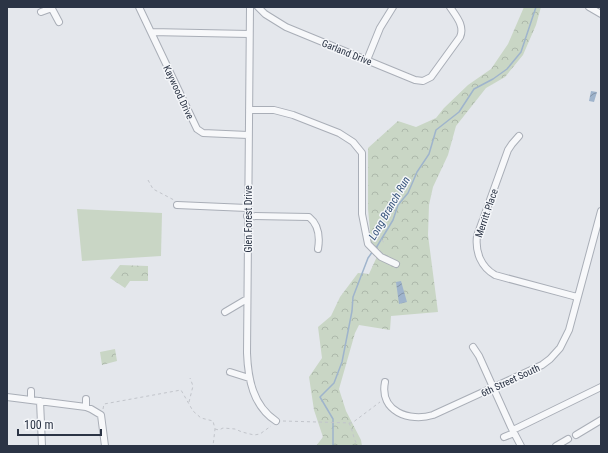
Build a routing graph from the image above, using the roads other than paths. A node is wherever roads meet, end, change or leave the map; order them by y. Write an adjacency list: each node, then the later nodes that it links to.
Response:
1 (139, 7): 11 (street, Kaywood Drive)
2 (250, 7): 12 (street, Glen Forest Drive)
3 (258, 7): 13 (street, Garland Drive)
4 (393, 7): 13 (street)
5 (450, 7): 13 (street, Garland Drive)
6 (589, 7): 9 (street)
7 (52, 8): 8 (street); 10 (street)
8 (41, 12)
9 (601, 14)
10 (59, 22)
11 (151, 32): 12 (street); 15 (street, Kaywood Drive)
12 (249, 34): 14 (street, Glen Forest Drive)
13 (367, 60)
14 (249, 110): 15 (street, Glen Forest Drive); 22 (street)
15 (248, 135): 18 (street, Glen Forest Drive)
16 (520, 136): 23 (street, Merritt Place)
17 (177, 205): 18 (street)
18 (247, 208): 20 (street, Glen Forest Drive)
19 (601, 211): 23 (street, 6th Street South)
20 (248, 216): 21 (street); 24 (street, Glen Forest Drive)
21 (318, 248)
22 (396, 264)
23 (577, 297): 31 (street, 6th Street South)
24 (247, 299): 25 (street); 28 (street, Glen Forest Drive)
25 (225, 312)
26 (473, 347): 31 (street)
27 (230, 372): 28 (street)
28 (249, 378): 39 (street, Glen Forest Drive)
29 (385, 382): 31 (street, 6th Street South)
30 (601, 387): 40 (street)
31 (493, 388): 40 (street)
32 (31, 391): 35 (street)
33 (7, 397): 35 (street)
34 (86, 399): 37 (street)
35 (31, 400): 36 (street)
36 (40, 401): 37 (street); 44 (street)
37 (86, 407): 45 (street)
38 (601, 420): 41 (street)
39 (276, 421)
40 (513, 431): 42 (street); 46 (street)
41 (576, 435)
42 (504, 437)
43 (568, 439): 47 (street)
44 (42, 446)
45 (105, 446)
46 (521, 446)
47 (556, 446)

